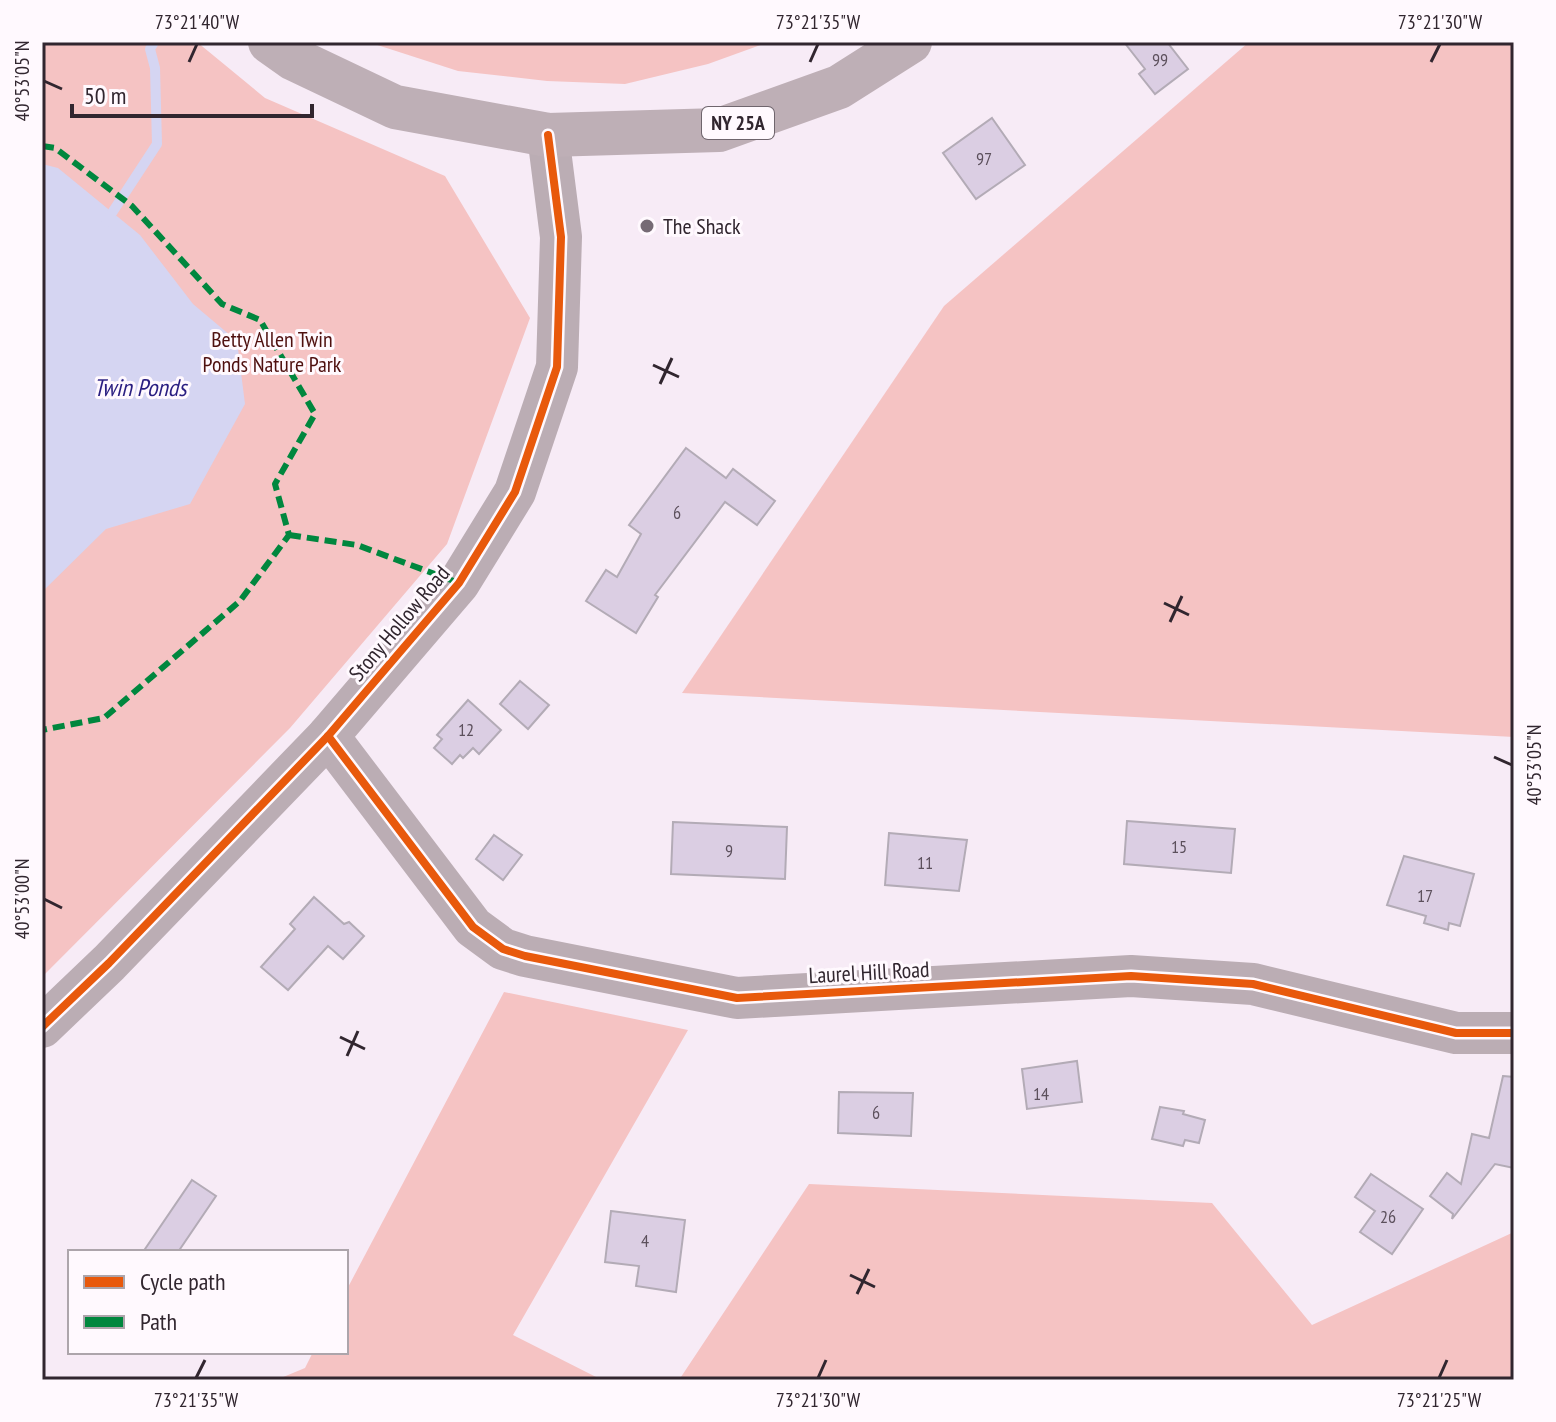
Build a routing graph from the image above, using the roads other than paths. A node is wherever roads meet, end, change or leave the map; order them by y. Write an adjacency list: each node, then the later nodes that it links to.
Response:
1 (270, 42): 3 (main road, NY 25A)
2 (910, 42): 3 (main road, NY 25A)
3 (548, 135): 4 (street, Stony Hollow Road)
4 (328, 736): 5 (street, Stony Hollow Road); 6 (street, Laurel Hill Road)
5 (42, 1027)
6 (1514, 1033)

